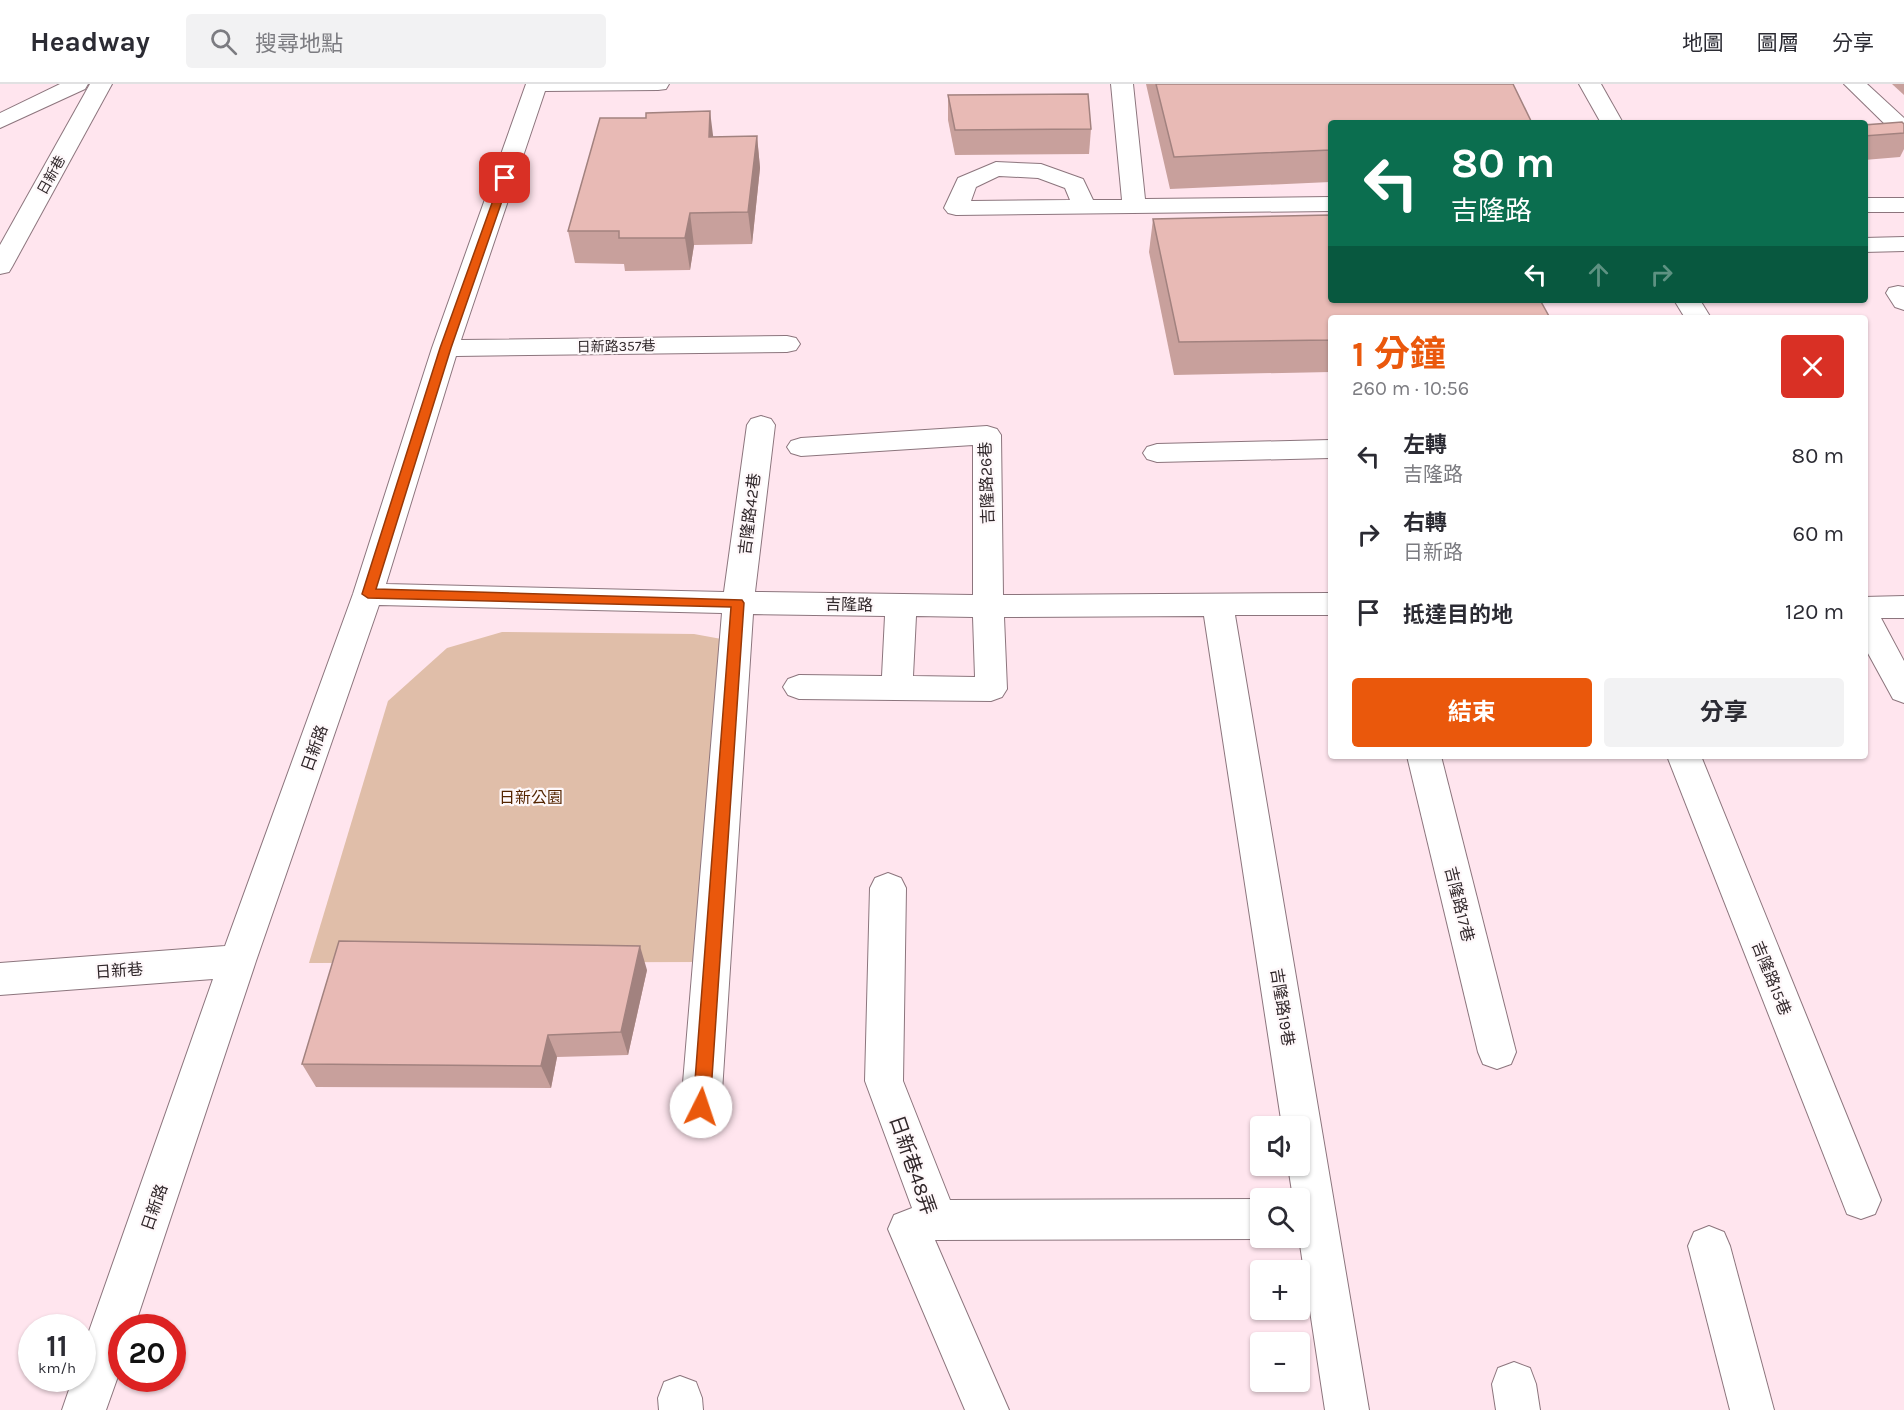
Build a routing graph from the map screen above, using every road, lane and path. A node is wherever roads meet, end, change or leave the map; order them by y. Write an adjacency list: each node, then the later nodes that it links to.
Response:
1 (77, 84): 9 (street)
2 (101, 84): 18 (street, 日新巷)
3 (658, 84): 7 (street)
4 (1122, 84): 15 (street)
5 (1590, 84): 8 (street)
6 (1855, 84): 10 (street)
7 (537, 85): 20 (street, 日新路)
8 (1610, 120)
9 (0, 121)
10 (1904, 130)
11 (1328, 204): 15 (street)
12 (1868, 205): 13 (street)
13 (1904, 205)
14 (1084, 207): 14 (street); 15 (street)
15 (1134, 207)
16 (1904, 244): 17 (street)
17 (1868, 245)
18 (0, 267)
19 (787, 344): 20 (street, 日新路357巷)
20 (445, 348): 25 (street, 日新路)
21 (761, 425): 26 (street, 吉隆路42巷)
22 (801, 447): 30 (street, 吉隆路26巷)
23 (1328, 449): 24 (street)
24 (1157, 453)
25 (368, 594): 26 (street, 吉隆路); 40 (street, 日新路)
26 (738, 603): 28 (street, 吉隆路); 43 (street, 吉隆路42巷)
27 (1328, 604): 29 (street, 吉隆路)
28 (901, 605): 30 (street, 吉隆路); 35 (street)
29 (1218, 605): 30 (street, 吉隆路); 44 (street, 吉隆路19巷)
30 (988, 606): 35 (street)
31 (1904, 607): 32 (street)
32 (1868, 608)
33 (1868, 623): 36 (street)
34 (799, 687): 35 (street)
35 (897, 688)
36 (1904, 692)
37 (1425, 759): 42 (street, 吉隆路17巷)
38 (1685, 759): 45 (street, 吉隆路15巷)
39 (888, 888): 47 (street, 日新巷48弄)
40 (238, 960): 41 (street, 日新巷); 50 (street, 日新路)
41 (0, 979)
42 (1497, 1052)
43 (701, 1107)
44 (1303, 1188)
45 (1861, 1200)
46 (1250, 1219): 47 (street)
47 (937, 1220): 51 (street, 日新巷48弄)
48 (1310, 1229): 52 (street, 吉隆路19巷)
49 (1709, 1246): 53 (street)
50 (84, 1410)
51 (987, 1410)
52 (1347, 1410)
53 (1752, 1410)

